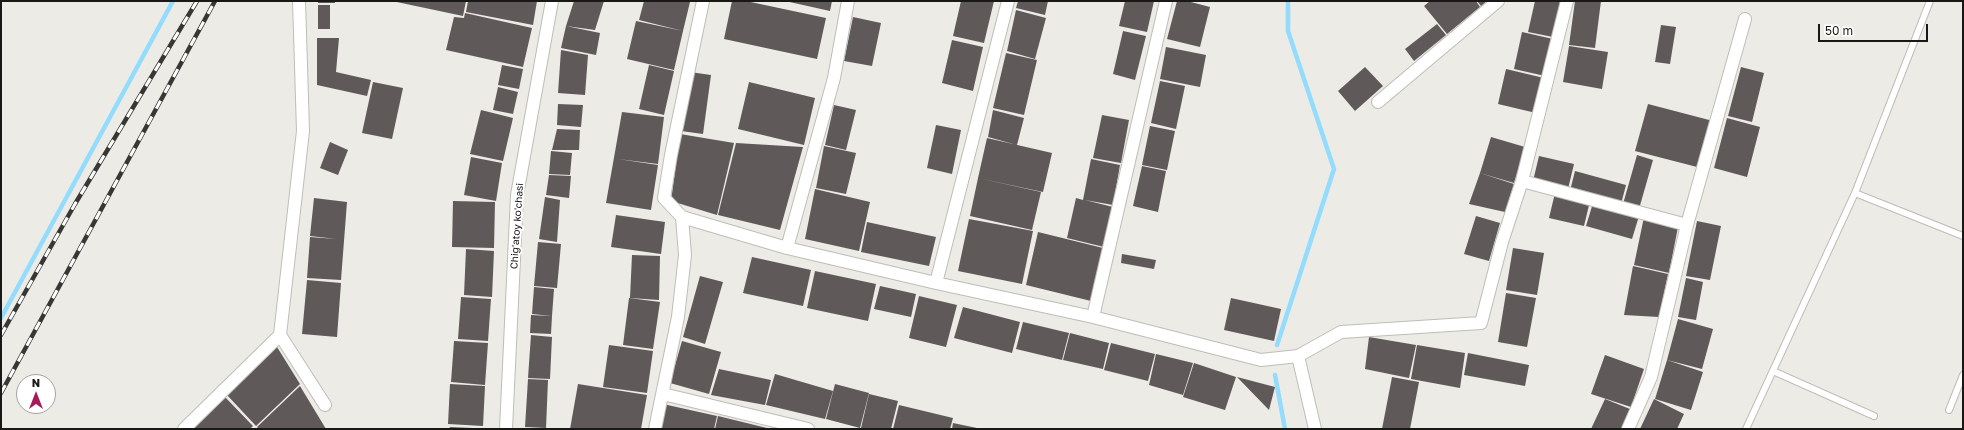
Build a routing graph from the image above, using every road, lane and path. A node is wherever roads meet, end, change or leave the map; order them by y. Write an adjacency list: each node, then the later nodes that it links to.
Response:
1 (299, 1): 20 (street)
2 (552, 1): 29 (street, Chig'atoy ko'chasi)
3 (703, 1): 14 (street)
4 (848, 1): 17 (street)
5 (1008, 1): 18 (street)
6 (1166, 1): 19 (street)
7 (1498, 1): 11 (street)
8 (1567, 1): 12 (street)
9 (1930, 1): 13 (lane)
10 (1745, 20): 15 (street)
11 (1378, 102)
12 (1522, 181): 15 (street); 21 (street)
13 (1855, 192): 16 (lane); 22 (lane)
14 (682, 217): 17 (street); 24 (street)
15 (1687, 225): 33 (street)
16 (1963, 236)
17 (787, 248): 18 (street)
18 (936, 283): 19 (street)
19 (1094, 317): 21 (street)
20 (280, 335): 25 (street); 28 (street)
21 (1298, 356): 32 (street)
22 (1773, 371): 27 (lane); 34 (lane)
23 (1963, 375): 26 (lane)
24 (663, 394): 30 (street); 31 (street)
25 (325, 404)
26 (1949, 410)
27 (1874, 416)
28 (184, 429)
29 (506, 429)
30 (655, 429)
31 (808, 429)
32 (1315, 429)
33 (1628, 429)
34 (1746, 429)

